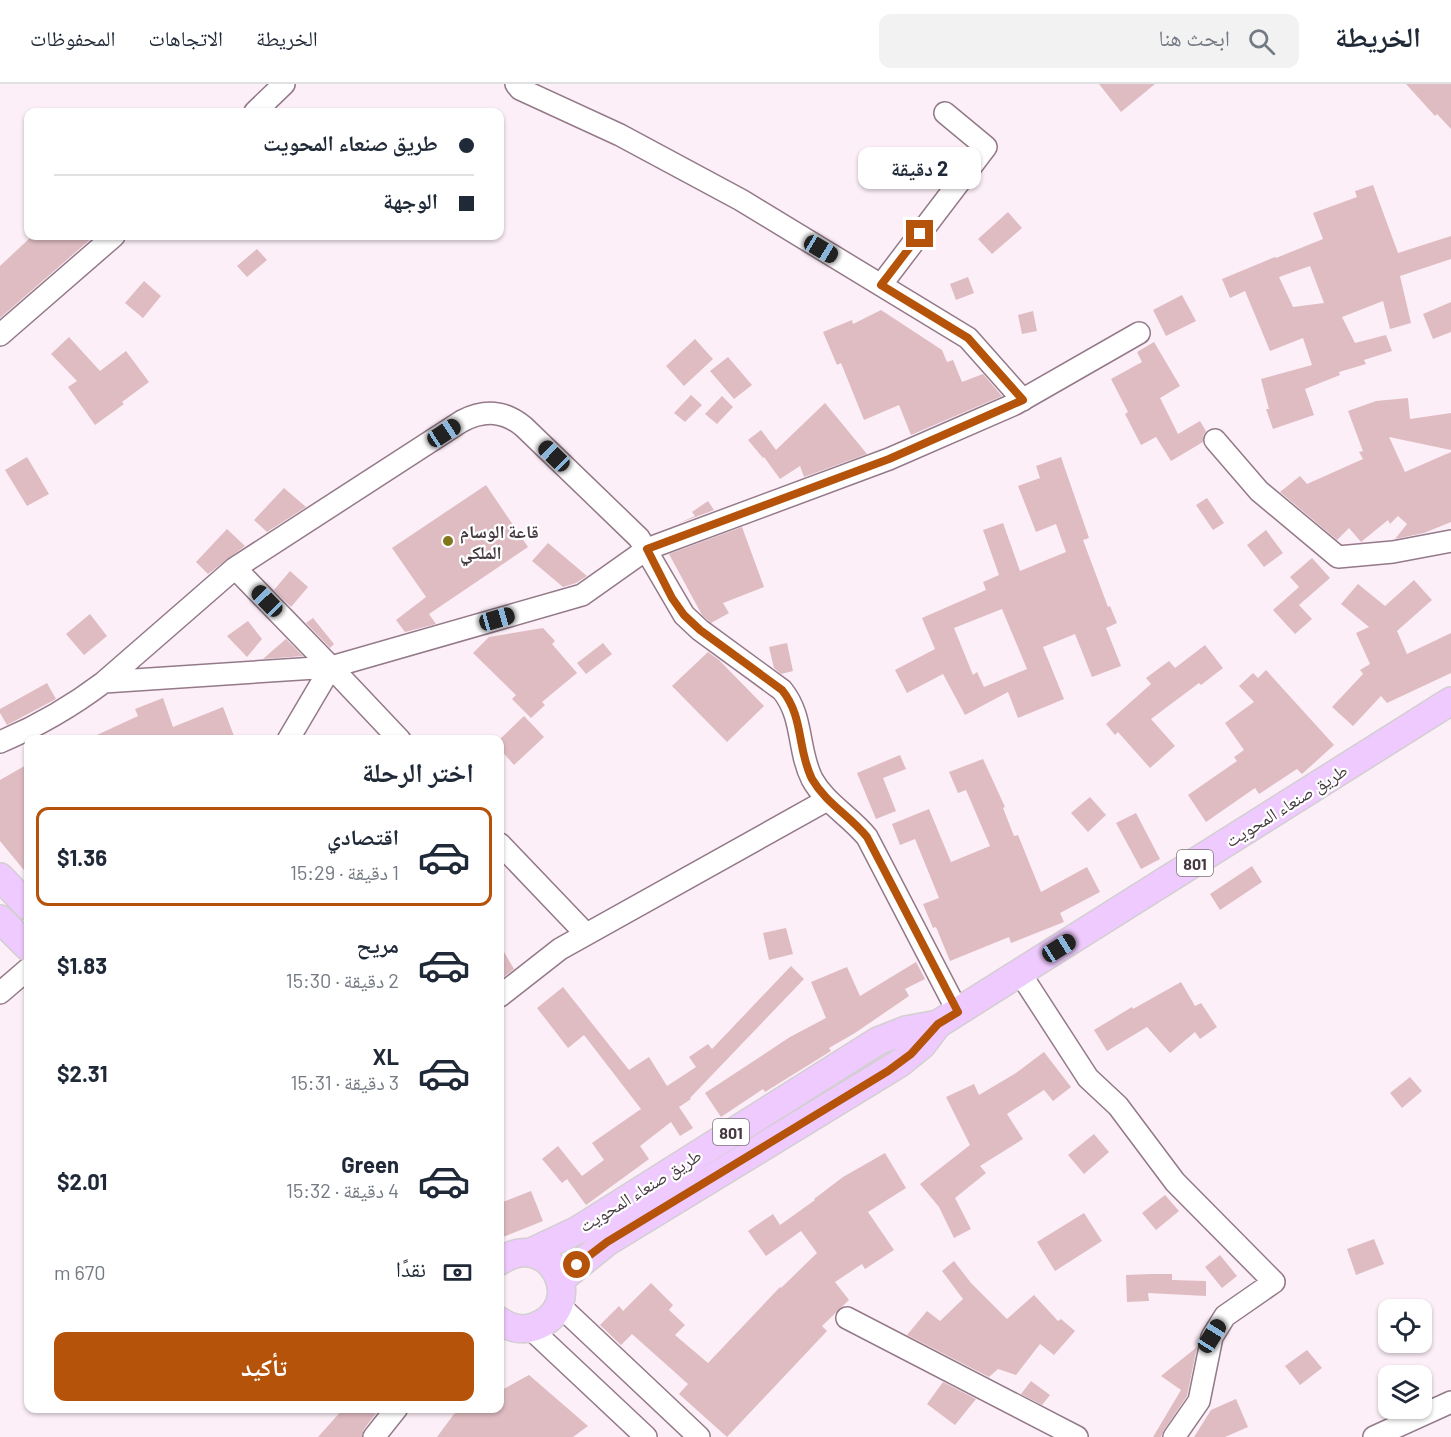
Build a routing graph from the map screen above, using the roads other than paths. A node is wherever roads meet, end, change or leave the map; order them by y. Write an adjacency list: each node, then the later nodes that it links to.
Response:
1 (284, 84): 3 (street)
2 (516, 84): 6 (street)
3 (259, 108)
4 (945, 113): 6 (street)
5 (109, 240): 8 (street)
6 (881, 285): 9 (street)
7 (1139, 333): 9 (street)
8 (0, 335)
9 (1023, 400): 12 (street)
10 (1215, 440): 11 (street)
11 (1451, 541)
12 (647, 549): 13 (street); 14 (street); 20 (street)
13 (235, 568): 14 (street); 15 (street)
14 (331, 667): 15 (street); 17 (street); 18 (street)
15 (104, 682): 19 (street)
16 (1451, 701): 28 (main road, طريق صنعاء المحويت / 801)
17 (291, 735)
18 (395, 735)
19 (0, 742)
20 (827, 800): 25 (street); 31 (street)
21 (504, 848): 25 (street)
22 (0, 877): 23 (main road)
23 (24, 902)
24 (0, 919): 26 (main road)
25 (586, 934): 30 (street)
26 (24, 943)
27 (24, 972): 29 (street)
28 (1020, 973): 31 (main road, طريق صنعاء المحويت / 801); 44 (street)
29 (0, 993)
30 (504, 993)
31 (948, 1018): 32 (main road, طريق صنعاء المحويت / 801); 34 (main road, طريق صنعاء المحويت / 801)
32 (529, 1253): 33 (main road, طريق صنعاء المحويت); 34 (main road)
33 (504, 1258)
34 (560, 1292): 37 (main road, طريق صنعاء المحويت); 42 (street)
35 (847, 1318): 43 (street)
36 (504, 1324): 37 (main road)
37 (530, 1328): 41 (street)
38 (1451, 1402): 45 (street)
39 (393, 1413): 40 (street)
40 (374, 1437)
41 (646, 1437)
42 (699, 1437)
43 (1077, 1437)
44 (1174, 1437)
45 (1374, 1437)

